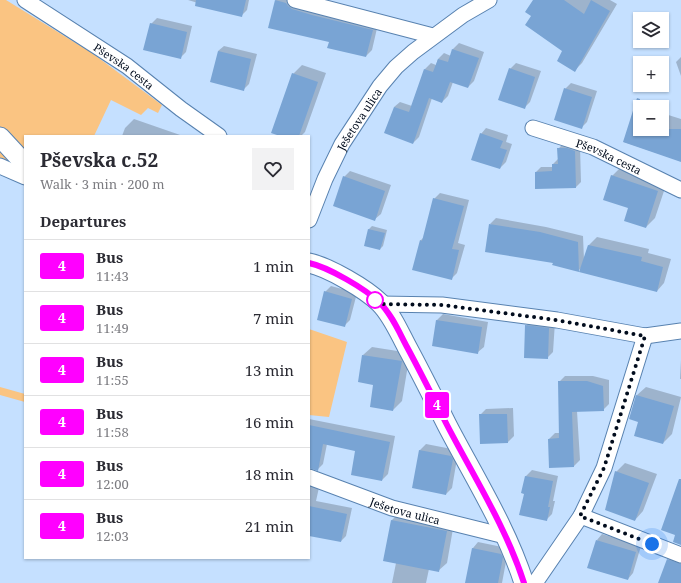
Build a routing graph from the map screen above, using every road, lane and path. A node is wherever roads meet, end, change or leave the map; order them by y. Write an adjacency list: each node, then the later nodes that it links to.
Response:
1 (25, 0): 6 (street, Pševska cesta)
2 (296, 0): 4 (street)
3 (489, 0): 4 (street, Ješetova ulica)
4 (433, 36): 12 (street, Ješetova ulica)
5 (533, 128): 11 (street, Pševska cesta)
6 (218, 135)
7 (0, 137): 8 (street)
8 (24, 163)
9 (0, 166): 10 (street)
10 (24, 177)
11 (681, 190)
12 (310, 217)
13 (310, 263): 14 (street)
14 (380, 304): 16 (street); 19 (street)
15 (681, 331): 16 (street)
16 (645, 336): 18 (street)
17 (310, 477): 19 (street, Ješetova ulica)
18 (580, 516): 20 (street); 22 (street)
19 (505, 536): 21 (street)
20 (681, 555)
21 (524, 583)
22 (535, 583)

